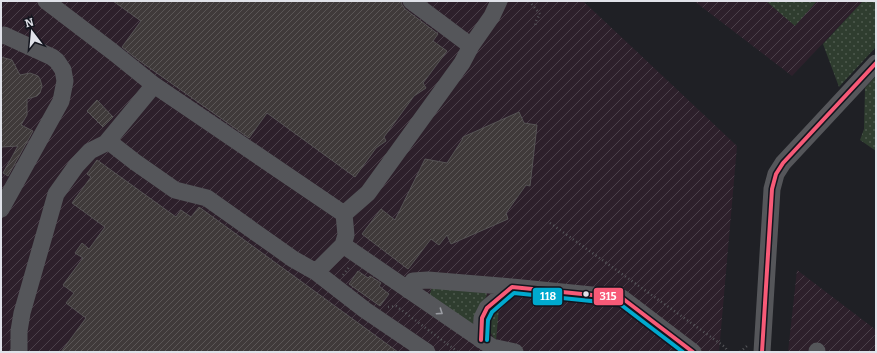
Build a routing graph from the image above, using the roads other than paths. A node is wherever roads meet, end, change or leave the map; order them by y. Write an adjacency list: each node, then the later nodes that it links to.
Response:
1 (46, 1): 7 (street)
2 (411, 1): 5 (street)
3 (499, 1): 5 (street)
4 (1, 36): 9 (street)
5 (471, 46): 10 (street)
6 (876, 63): 20 (street)
7 (154, 85): 8 (street); 10 (street)
8 (108, 141): 12 (street); 16 (street)
9 (1, 209)
10 (344, 214): 11 (street)
11 (344, 240): 12 (street); 13 (street)
12 (316, 272): 17 (street)
13 (410, 285): 14 (street); 15 (street, one-way to 15)
14 (512, 287): 15 (street); 19 (street)
15 (481, 340): 18 (street)
16 (19, 352)
17 (428, 352)
18 (515, 352)
19 (693, 352)
20 (762, 352)

